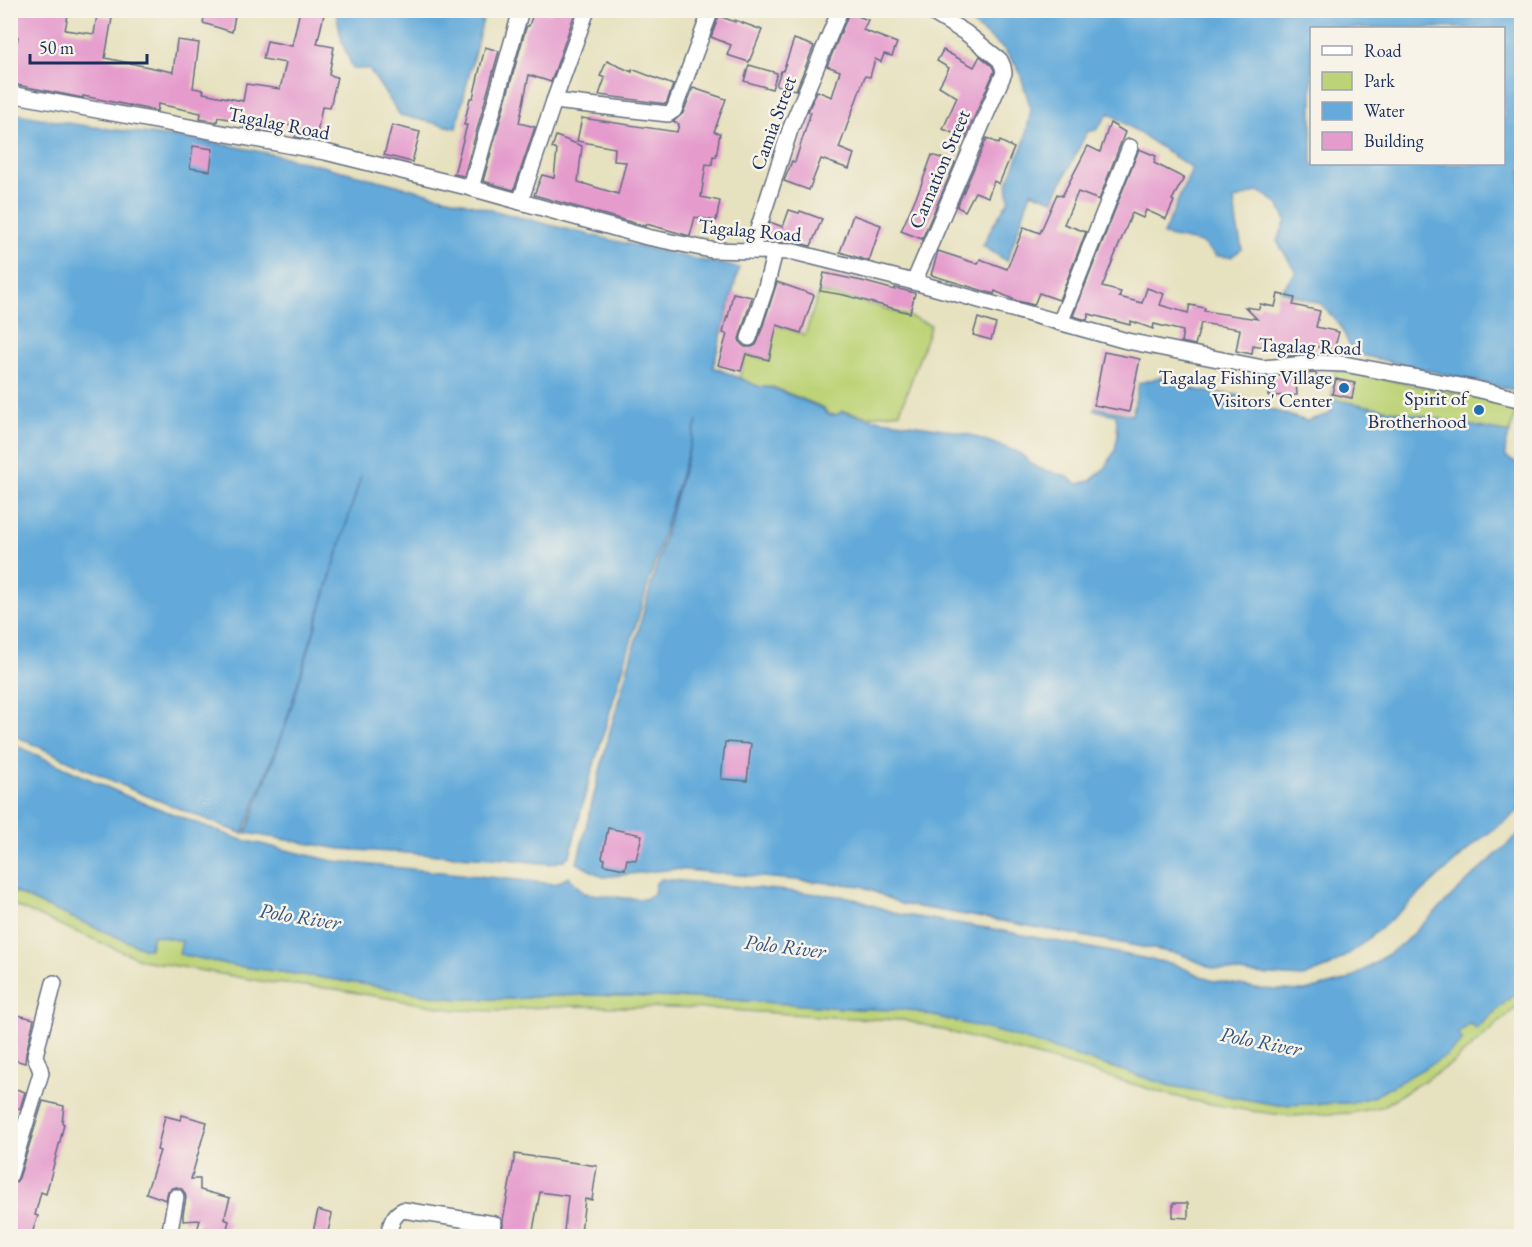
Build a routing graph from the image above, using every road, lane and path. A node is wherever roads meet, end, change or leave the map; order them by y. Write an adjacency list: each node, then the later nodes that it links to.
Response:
1 (521, 10): 9 (street)
2 (587, 10): 7 (street)
3 (711, 10): 7 (street)
4 (840, 10): 11 (street, Camia Street)
5 (928, 10): 13 (street, Carnation Street)
6 (10, 94): 9 (street, Tagalag Road)
7 (554, 101): 10 (street)
8 (1130, 147): 14 (street)
9 (471, 188): 10 (street, Tagalag Road)
10 (520, 202): 11 (street, Tagalag Road)
11 (751, 251): 12 (street, Tagalag Road)
12 (775, 251): 13 (street, Tagalag Road); 15 (street)
13 (914, 282): 14 (street, Tagalag Road)
14 (1060, 323): 16 (street, Tagalag Road)
15 (749, 338)
16 (1521, 400)
17 (54, 983): 18 (street)
18 (10, 1175)
19 (176, 1197): 21 (street)
20 (494, 1224): 22 (street)
21 (169, 1236)
22 (387, 1236)

